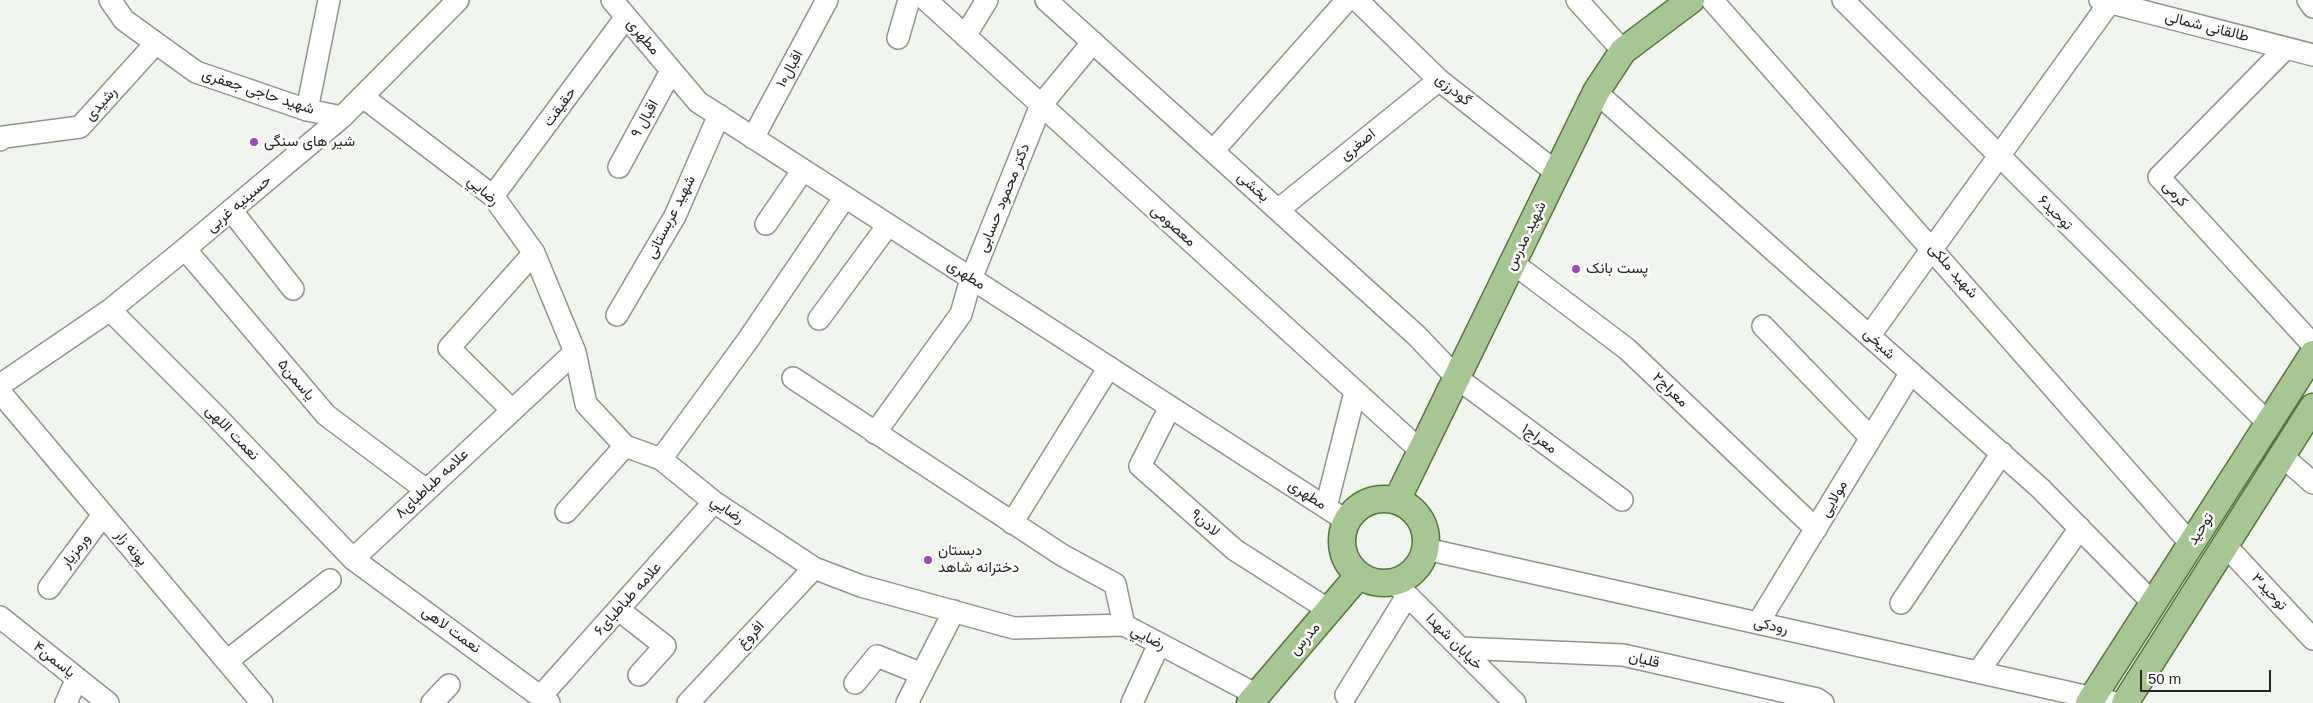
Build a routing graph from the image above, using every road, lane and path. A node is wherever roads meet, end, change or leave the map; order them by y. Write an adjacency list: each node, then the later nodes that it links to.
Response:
1 (110, 0): 23 (street, شهید حاجی جعفری)
2 (329, 0): 32 (street)
3 (458, 0): 30 (street, حسینیه غربی)
4 (612, 0): 19 (street, مطهری)
5 (827, 0): 35 (street, اقبال۱۰)
6 (909, 0): 21 (street)
7 (926, 0): 20 (street, معصومی)
8 (987, 0): 20 (street)
9 (1046, 0): 22 (street, بخشی)
10 (1347, 0): 37 (street)
11 (1357, 0): 28 (street, گودرزی)
12 (1577, 0): 25 (street)
13 (1691, 0): 25 (main road, شهید مدرس)
14 (1712, 0): 48 (street, شهید ملکی)
15 (1843, 0): 38 (street, توحید۶)
16 (2308, 0): 18 (street)
17 (2105, 1): 24 (street, طالقانی شمالی); 38 (street)
18 (2313, 7)
19 (626, 17): 27 (street, مطهری); 42 (street, حقیقت)
20 (965, 36): 31 (street, معصومی)
21 (898, 38)
22 (1093, 42): 31 (street, دکتر محمود حسابی); 37 (street, بخشی)
23 (156, 43): 32 (street, شهید حاجی جعفری); 36 (street, رشیدی)
24 (2286, 48): 26 (street, طالقانی شمالی); 59 (street, کرمی)
25 (1623, 51): 29 (main road, شهید مدرس)
26 (2313, 55)
27 (671, 71): 33 (street, مطهری); 39 (street, اقبال ۹)
28 (1439, 80): 41 (street, گودرزی); 45 (street, اصغری)
29 (1596, 92): 41 (main road, شهید مدرس); 58 (street, شیخی)
30 (363, 97): 34 (street, حسینیه غربی); 42 (street, رضایي)
31 (1041, 105): 52 (street, دکتر محمود حسابی); 68 (street, معصومی)
32 (308, 110): 34 (street, شهید حاجی جعفری)
33 (719, 115): 35 (street, مطهری); 55 (street, شهید عربستانی)
34 (342, 117): 44 (street, حسینیه غربی)
35 (753, 138): 40 (street, مطهری)
36 (0, 140)
37 (1212, 150): 45 (street, بخشی)
38 (1998, 157): 48 (street); 72 (street, توحید۶)
39 (619, 167)
40 (803, 170): 43 (street, مطهری); 46 (street)
41 (1557, 173): 51 (main road, شهید مدرس)
42 (493, 196): 50 (street, رضایي)
43 (844, 197): 47 (street, مطهری); 79 (street)
44 (231, 210): 49 (street, حسینیه غربی); 53 (street)
45 (1278, 210): 65 (street, بخشی)
46 (766, 224)
47 (888, 225): 52 (street, مطهری); 56 (street)
48 (1933, 248): 58 (street); 92 (street, شهید ملکی)
49 (185, 249): 54 (street, حسینیه غربی); 81 (street, یاسمن۵)
50 (534, 253): 60 (street, رضایي); 71 (street)
51 (1513, 262): 65 (main road, شهید مدرس); 91 (street, معراج۲)
52 (971, 278): 62 (street, مطهری); 73 (street, دکتر محمود حسابی)
53 (293, 289)
54 (110, 310): 66 (street, حسینیه غربی); 95 (street, نعمت اللهی)
55 (617, 315)
56 (819, 319)
57 (1763, 326): 74 (street)
58 (1870, 335): 63 (street, شیخی)
59 (2313, 346)
60 (574, 352): 71 (street, علامه طباطبای۸); 75 (street, رضایي)
61 (2313, 354): 72 (main road, توحید)
62 (1109, 367): 69 (street, مطهری); 89 (street)
63 (1910, 374): 74 (street, مولایی); 77 (street, شیخی)
64 (793, 378): 73 (street)
65 (1457, 378): 76 (main road, شهید مدرس); 83 (street, معراج۱)
66 (0, 385)
67 (0, 392): 87 (street, پونه زار)
68 (1355, 392): 76 (street, معصومی); 85 (street)
69 (1170, 407): 85 (street, مطهری); 104 (street, لادن۹)
70 (2313, 407): 78 (main road, توحید)
71 (512, 410): 81 (street, علامه طباطبای۸)
72 (2268, 423): 92 (main road, توحید)
73 (875, 433): 89 (street)
74 (1870, 437): 91 (street, مولایی)
75 (625, 446): 79 (street, رضایي); 86 (street)
76 (1421, 451): 82 (main road, شهید مدرس)
77 (2002, 453): 90 (street, شیخی); 101 (street)
78 (2282, 456): 80 (street); 93 (main road, توحید)
79 (661, 459): 84 (street, رضایي)
80 (2313, 483)
81 (426, 490): 95 (street, علامه طباطبای۸)
82 (1397, 500): 88 (main road); 94 (main road)
83 (1622, 500)
84 (714, 502): 96 (street, رضایي); 103 (street, علامه طباطبای۶)
85 (1326, 507): 88 (street, مطهری)
86 (566, 512)
87 (103, 515): 99 (street, ورمزیار); 112 (street, پونه زار)
88 (1347, 521): 97 (main road)
89 (1012, 523): 108 (street)
90 (2080, 528): 102 (street, شیخی); 113 (street)
91 (1816, 529): 107 (street, مولایی)
92 (2191, 544): 102 (main road, توحید)
93 (2225, 545): 109 (street, توحید۳); 132 (main road, توحید)
94 (1426, 549): 100 (main road); 107 (street, رودکی)
95 (353, 559): 120 (street, نعمت لاهی)
96 (814, 568): 105 (street, رضایي); 127 (street, افروغ)
97 (1359, 575): 100 (main road); 104 (main road, مدرس)
98 (330, 580): 112 (street)
99 (49, 588)
100 (1401, 589): 111 (street, خیابان شهدا); 119 (street)
101 (1901, 603)
102 (2154, 604): 122 (main road, توحید)
103 (619, 610): 115 (street); 120 (street, علامه طباطبای۶)
104 (1329, 610): 121 (main road, مدرس)
105 (954, 611): 108 (street, رضایي); 114 (street)
106 (0, 617): 116 (street, یاسمن۴)
107 (1758, 623): 113 (street, رودکی)
108 (1124, 625): 110 (street, رضایي)
109 (2313, 639)
110 (1159, 644): 121 (street, رضایي); 129 (street)
111 (1460, 648): 130 (street, خیابان شهدا); 131 (street, قلیان)
112 (227, 661): 125 (street, پونه زار)
113 (1978, 672): 122 (street, رودکی)
114 (922, 674): 117 (street); 128 (street)
115 (639, 675)
116 (77, 678): 123 (street); 124 (street, یاسمن۴)
117 (855, 683)
118 (449, 685): 126 (street)
119 (1346, 695)
120 (545, 699)
121 (1253, 699)
122 (2099, 701)
123 (66, 703)
124 (108, 703)
125 (262, 703)
126 (432, 703)
127 (688, 703)
128 (907, 703)
129 (1132, 703)
130 (1515, 703)
131 (1823, 703)
132 (2125, 703)

